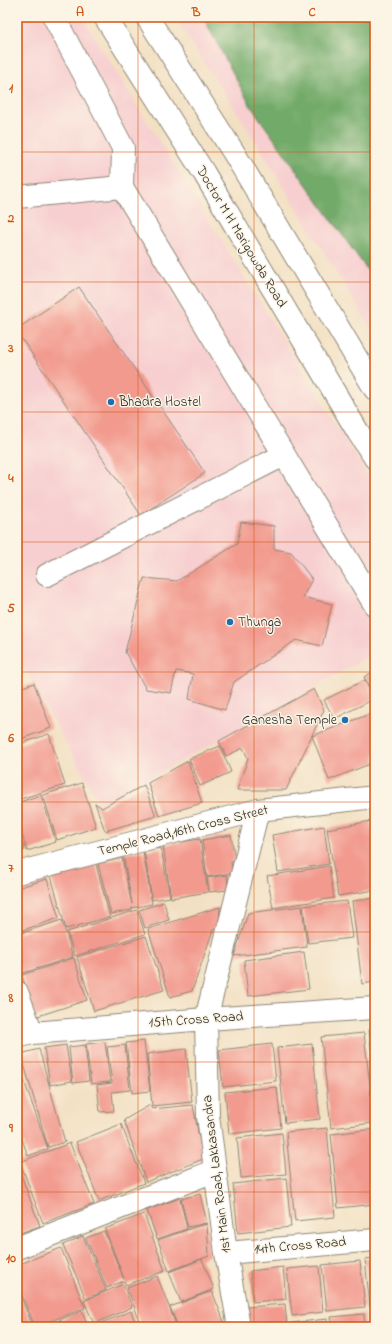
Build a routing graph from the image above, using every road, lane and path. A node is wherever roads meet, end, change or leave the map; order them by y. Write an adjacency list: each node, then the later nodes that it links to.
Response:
1 (54, 17): 4 (street)
2 (105, 17): 8 (street, Doctor M H Marigowda Road)
3 (147, 17): 6 (street)
4 (122, 187): 5 (street); 7 (street)
5 (17, 197)
6 (375, 390)
7 (284, 455): 9 (street); 10 (street)
8 (375, 458)
9 (47, 575)
10 (375, 605)
11 (375, 797): 12 (street, Temple Road,16th Cross Street)
12 (258, 810): 13 (street, Temple Road,16th Cross Street); 16 (street, 1st Main Road, Lakkasandra)
13 (17, 873)
14 (17, 992): 17 (street)
15 (375, 1008): 16 (street, 15th Cross Road)
16 (206, 1019): 17 (street, 15th Cross Road); 18 (street, 1st Main Road, Lakkasandra)
17 (24, 1035)
18 (214, 1171): 20 (street); 21 (street, 1st Main Road, Lakkasandra)
19 (375, 1240): 21 (street, 14th Cross Road)
20 (17, 1248)
21 (226, 1253): 22 (street, 1st Main Road, Lakkasandra)
22 (239, 1327)

